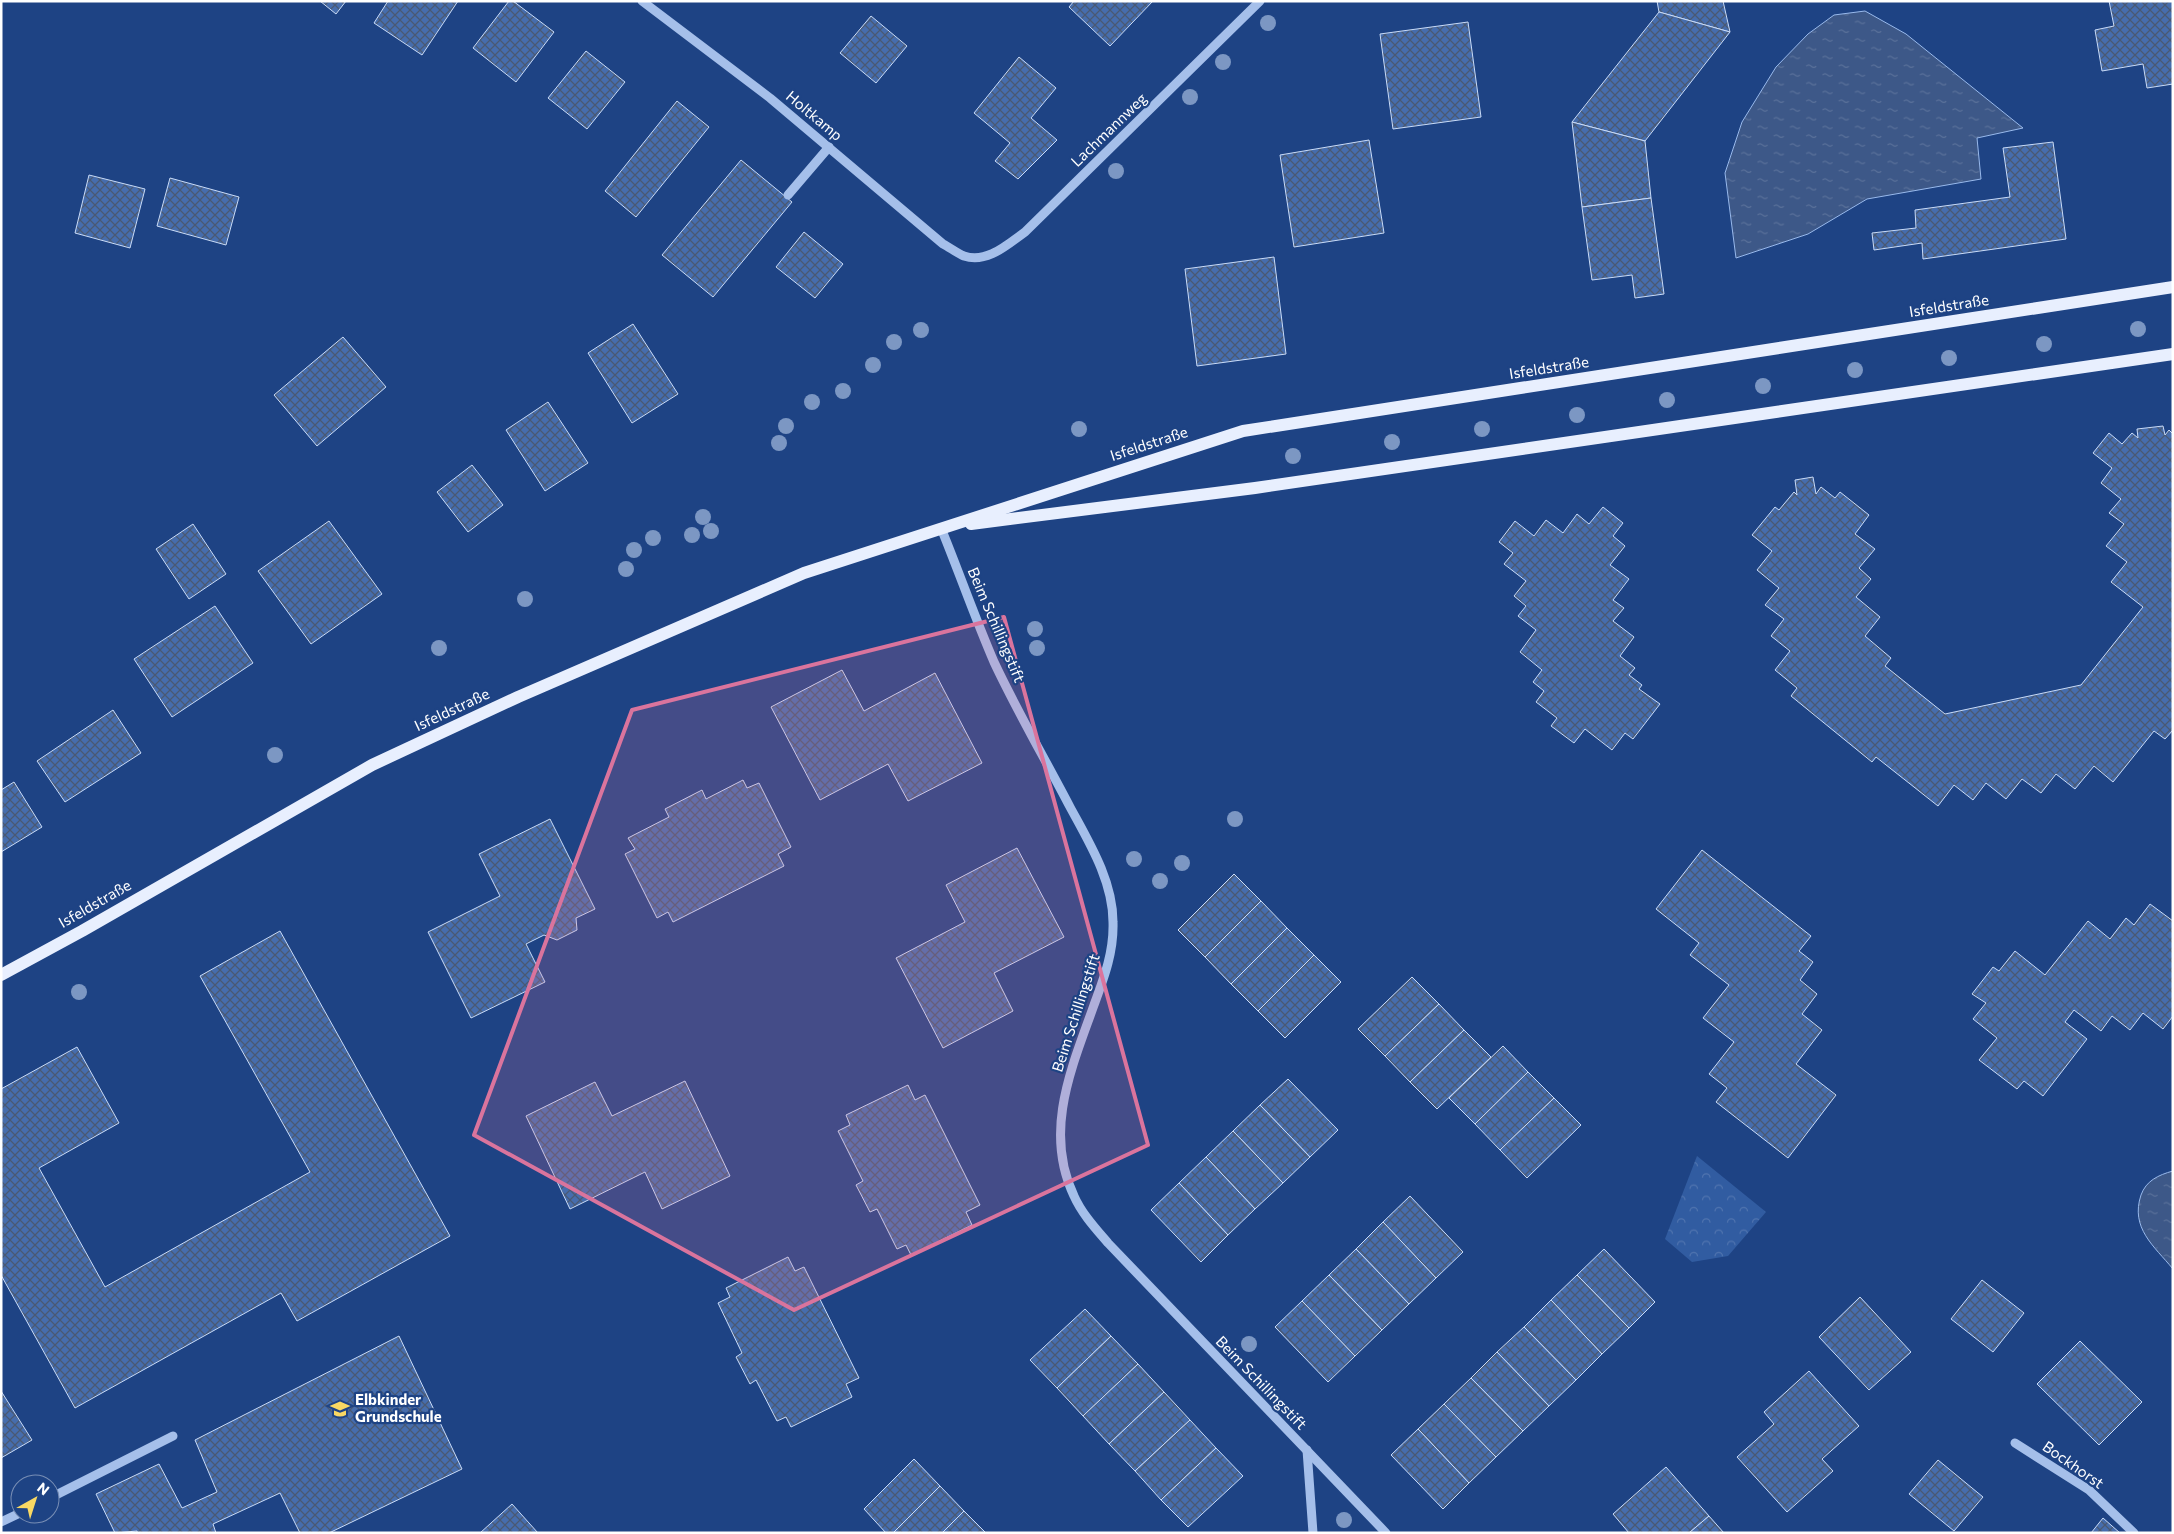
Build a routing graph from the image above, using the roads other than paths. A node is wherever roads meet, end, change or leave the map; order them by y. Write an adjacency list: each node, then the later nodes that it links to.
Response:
1 (642, 1): 3 (street, Holtkamp)
2 (1260, 1): 5 (street, Lachmannweg)
3 (829, 147): 4 (street); 5 (street, Holtkamp)
4 (788, 195)
5 (964, 256)
6 (2173, 287): 8 (main road, Isfeldstraße)
7 (2173, 354): 8 (main road, Isfeldstraße)
8 (941, 528): 9 (main road, Isfeldstraße); 12 (street, Beim Schillingstift)
9 (1, 975)
10 (173, 1436): 13 (street)
11 (2016, 1443): 16 (street, Bockhorst)
12 (1306, 1450): 14 (street, Beim Schillingstift); 15 (street, Beim Schillingstift)
13 (60, 1493)
14 (1313, 1533)
15 (1386, 1533)
16 (2134, 1533)

